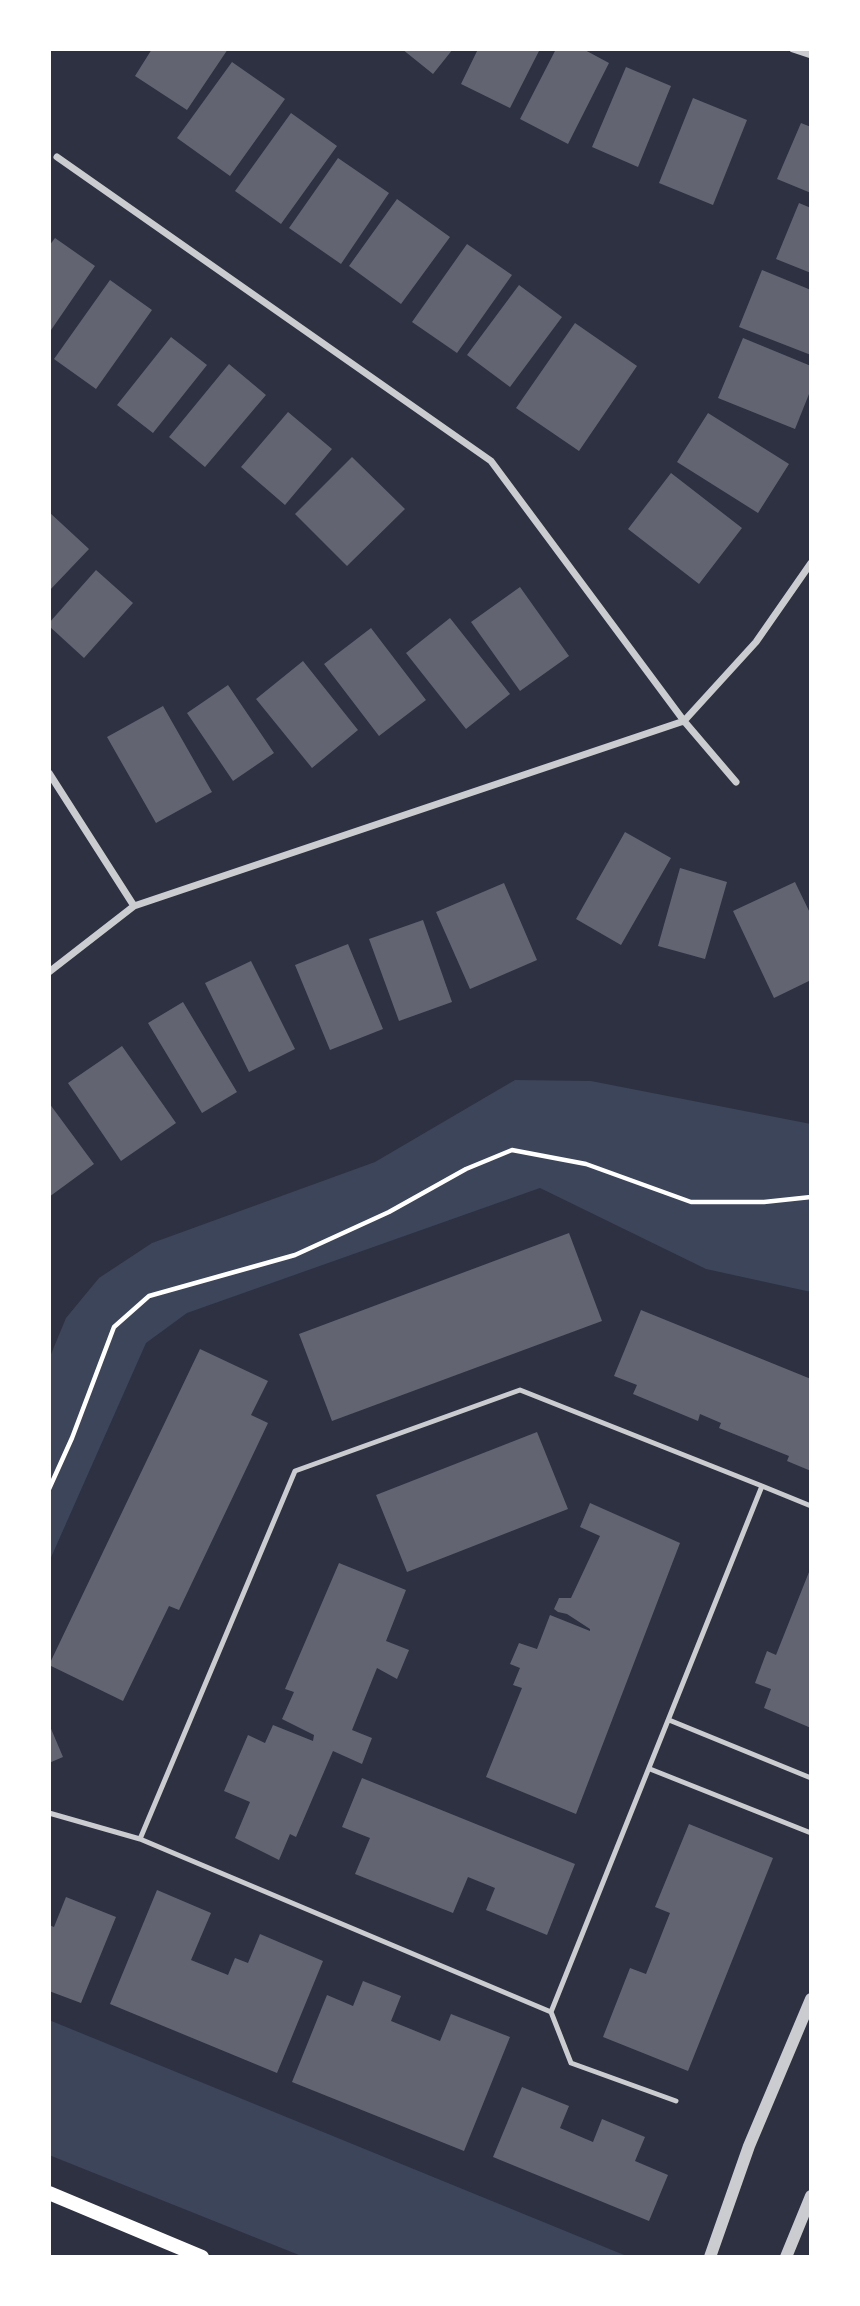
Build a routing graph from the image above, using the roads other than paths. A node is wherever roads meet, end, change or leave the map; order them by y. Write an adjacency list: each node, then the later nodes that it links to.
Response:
1 (793, 49): 2 (street)
2 (811, 55)
3 (57, 157): 5 (street)
4 (811, 563): 5 (street)
5 (684, 721): 7 (street); 8 (street)
6 (49, 773): 8 (street)
7 (736, 782)
8 (134, 906): 9 (street)
9 (49, 972)
10 (762, 1486): 11 (lane); 12 (lane); 17 (lane)
11 (811, 1506)
12 (669, 1720): 13 (lane); 14 (lane)
13 (650, 1769): 16 (lane); 19 (lane)
14 (811, 1778)
15 (49, 1813): 17 (lane)
16 (811, 1833)
17 (140, 1839): 19 (lane)
18 (811, 1999): 24 (street)
19 (551, 2012): 20 (lane)
20 (676, 2101)
21 (49, 2193): 23 (main road)
22 (811, 2196): 25 (street)
23 (202, 2257)
24 (710, 2257)
25 (786, 2257)

